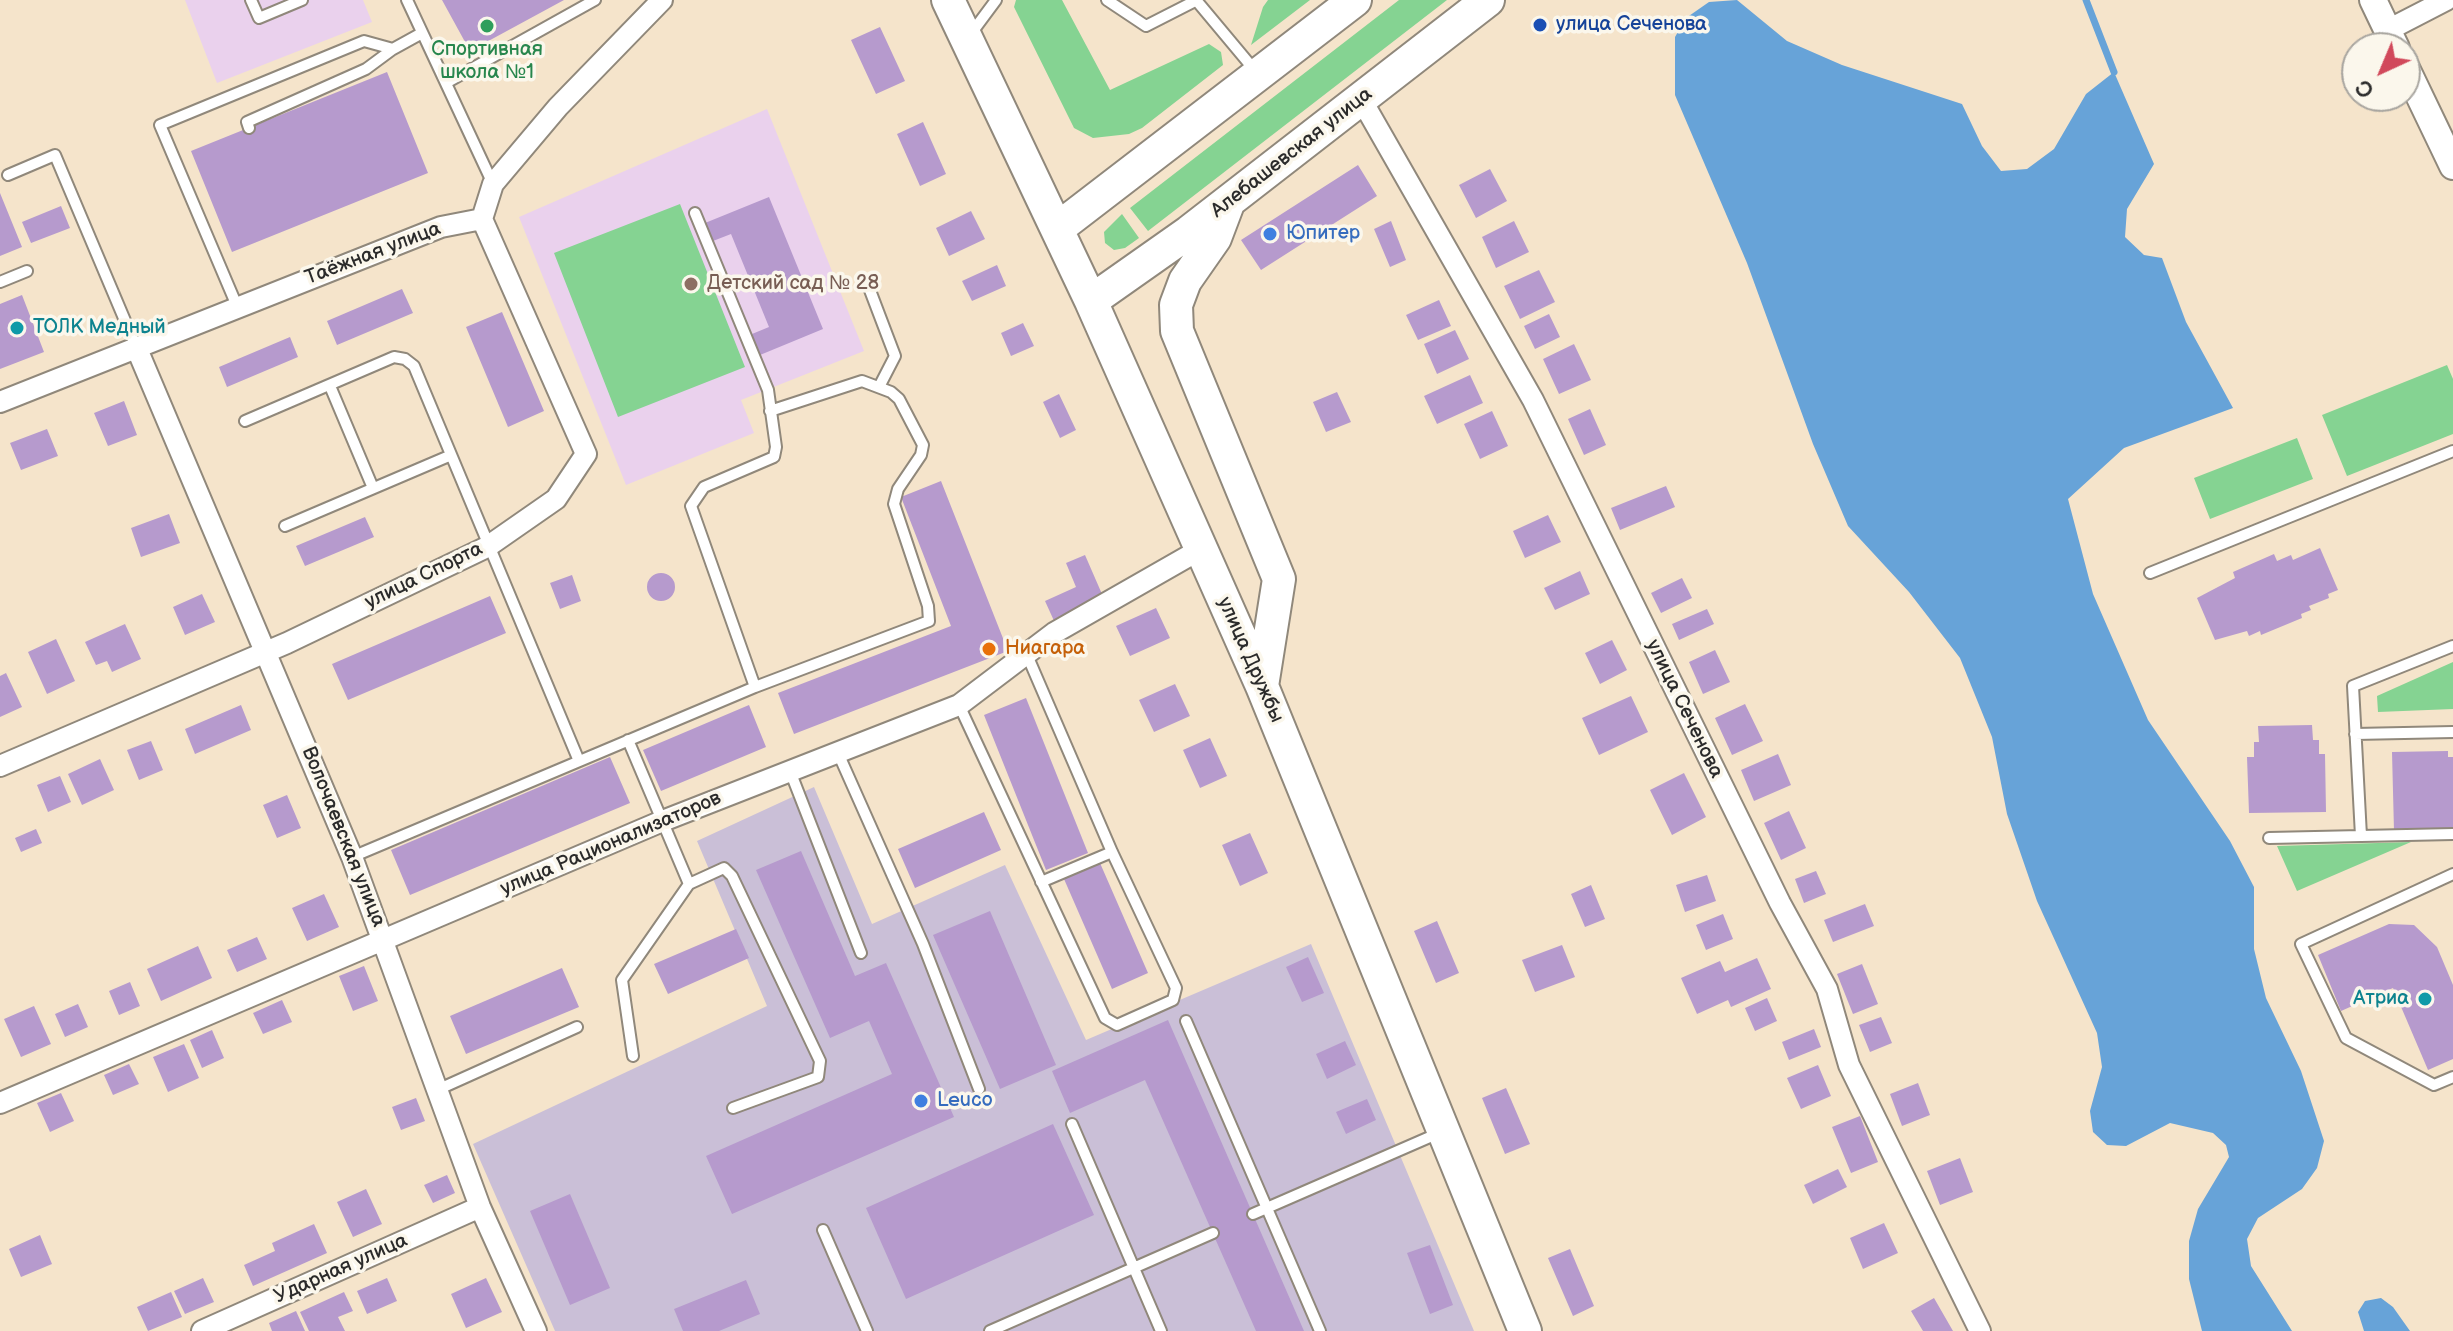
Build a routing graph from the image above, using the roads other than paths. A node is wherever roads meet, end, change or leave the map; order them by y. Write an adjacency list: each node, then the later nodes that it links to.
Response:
1 (251, 0): 2 (lane)
2 (302, 0)
3 (407, 0): 16 (lane)
4 (595, 0): 20 (lane)
5 (662, 0): 26 (street)
6 (948, 0): 17 (main road, улица Дружбы)
7 (996, 0): 17 (lane)
8 (1107, 0): 9 (lane)
9 (1197, 0): 19 (lane)
10 (1355, 0): 19 (main road)
11 (1488, 0): 21 (main road, Алебашевская улица)
12 (2373, 0): 14 (street)
13 (2446, 0): 15 (street)
14 (2389, 32)
15 (2402, 32)
16 (422, 33): 18 (lane); 20 (lane)
17 (966, 40): 30 (main road, улица Дружбы)
18 (393, 49): 23 (lane); 35 (lane)
19 (1258, 75): 30 (main road)
20 (446, 83): 26 (lane)
21 (1361, 99): 27 (main road, Алебашевская улица); 96 (street, улица Сеченова)
22 (2421, 99): 24 (street)
23 (249, 128)
24 (2453, 166)
25 (8, 175): 36 (lane)
26 (493, 184): 29 (street)
27 (1229, 201): 34 (main road, Алебашевская улица); 52 (main road)
28 (695, 213): 40 (lane)
29 (482, 219): 35 (street, Таёжная улица); 46 (street, улица Спорта)
30 (1057, 229): 34 (main road, улица Дружбы)
31 (27, 271): 32 (lane)
32 (0, 282)
33 (868, 285): 38 (lane)
34 (1091, 301): 47 (main road, улица Дружбы)
35 (237, 306): 36 (street, Таёжная улица)
36 (137, 349): 39 (street, Таёжная улица); 50 (street, Волочаевская улица)
37 (330, 386): 41 (lane); 43 (lane); 44 (lane)
38 (879, 387): 40 (lane); 53 (lane)
39 (0, 402)
40 (770, 411): 53 (lane)
41 (245, 421)
42 (2453, 451): 48 (lane)
43 (449, 456): 44 (lane); 46 (lane)
44 (373, 488): 45 (lane)
45 (285, 526)
46 (487, 547): 50 (street, улица Спорта); 59 (lane)
47 (1201, 549): 51 (street, улица Рационализаторов); 52 (main road, улица Дружбы)
48 (2150, 573)
49 (2453, 646): 56 (lane)
50 (265, 651): 60 (street, улица Спорта); 67 (street, Волочаевская улица)
51 (1027, 655): 54 (street, улица Рационализаторов); 66 (lane)
52 (1262, 686): 82 (main road, улица Дружбы)
53 (755, 687): 57 (lane)
54 (959, 705): 58 (street, улица Рационализаторов); 69 (lane)
55 (2453, 732): 56 (lane)
56 (2355, 734): 64 (lane)
57 (628, 740): 59 (lane); 62 (lane)
58 (838, 753): 61 (street, улица Рационализаторов); 77 (lane)
59 (579, 761): 67 (lane)
60 (0, 766)
61 (790, 771): 62 (street, улица Рационализаторов); 72 (lane)
62 (660, 822): 70 (lane); 71 (street, улица Рационализаторов)
63 (2453, 834): 64 (lane)
64 (2361, 836): 65 (lane)
65 (2269, 838)
66 (1112, 852): 69 (lane); 69 (lane)
67 (352, 857): 71 (street, Волочаевская улица)
68 (2453, 874): 76 (lane)
69 (1041, 882)
70 (689, 884): 75 (lane); 80 (lane)
71 (385, 940): 78 (street, Волочаевская улица); 79 (street, улица Рационализаторов)
72 (861, 953)
73 (1186, 1021): 84 (lane)
74 (577, 1027): 78 (lane)
75 (633, 1056)
76 (2453, 1077)
77 (979, 1089)
78 (437, 1090): 83 (street, Волочаевская улица)
79 (0, 1103)
80 (733, 1108)
81 (1072, 1124): 88 (lane)
82 (1445, 1131): 84 (lane); 95 (main road, улица Дружбы)
83 (480, 1207): 89 (street, Ударная улица); 90 (street, Волочаевская улица)
84 (1268, 1208): 85 (lane); 94 (lane)
85 (1253, 1214)
86 (823, 1230): 91 (lane)
87 (1213, 1233): 88 (lane)
88 (1133, 1269): 92 (lane); 93 (lane)
89 (202, 1331)
90 (536, 1331)
91 (867, 1331)
92 (990, 1331)
93 (1161, 1331)
94 (1320, 1331)
95 (1525, 1331)
96 (1980, 1331)

